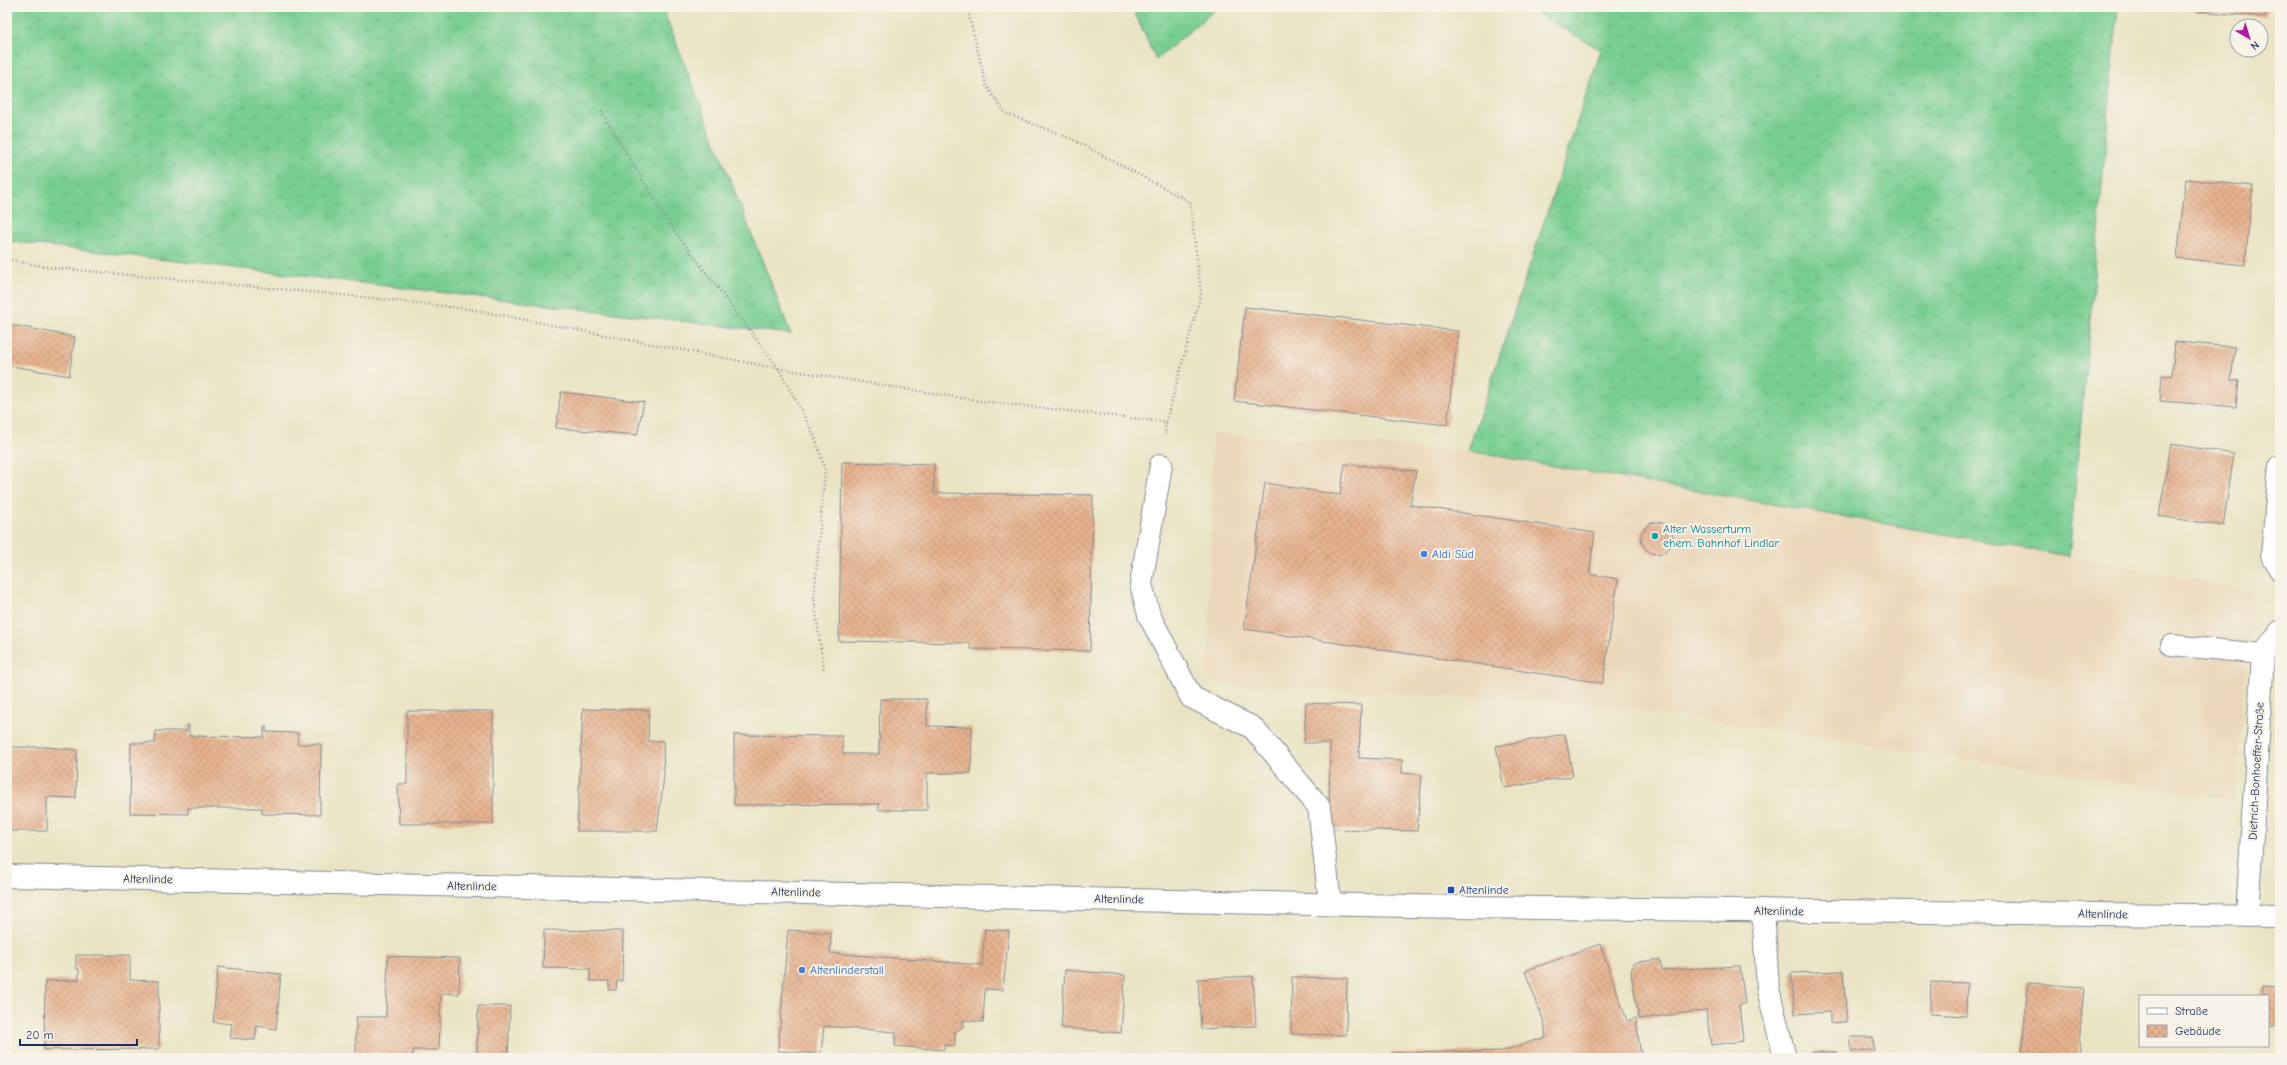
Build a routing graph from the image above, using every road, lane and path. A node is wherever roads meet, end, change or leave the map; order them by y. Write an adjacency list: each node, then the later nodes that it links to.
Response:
1 (967, 7): 5 (path)
2 (601, 111): 4 (path)
3 (7, 259): 4 (path)
4 (779, 369): 5 (path); 12 (path)
5 (1166, 422): 6 (path)
6 (1161, 465): 14 (street)
7 (2280, 466): 8 (street)
8 (2280, 570)
9 (2280, 632): 11 (street)
10 (2171, 645): 11 (lane)
11 (2263, 654): 16 (street, Dietrich-Bonhoeffer-Straße)
12 (824, 671)
13 (7, 876): 14 (street, Altenlinde)
14 (1330, 903): 15 (street, Altenlinde)
15 (1763, 910): 16 (street, Altenlinde); 18 (street)
16 (2247, 916): 17 (street, Altenlinde)
17 (2280, 916)
18 (1784, 1058)

